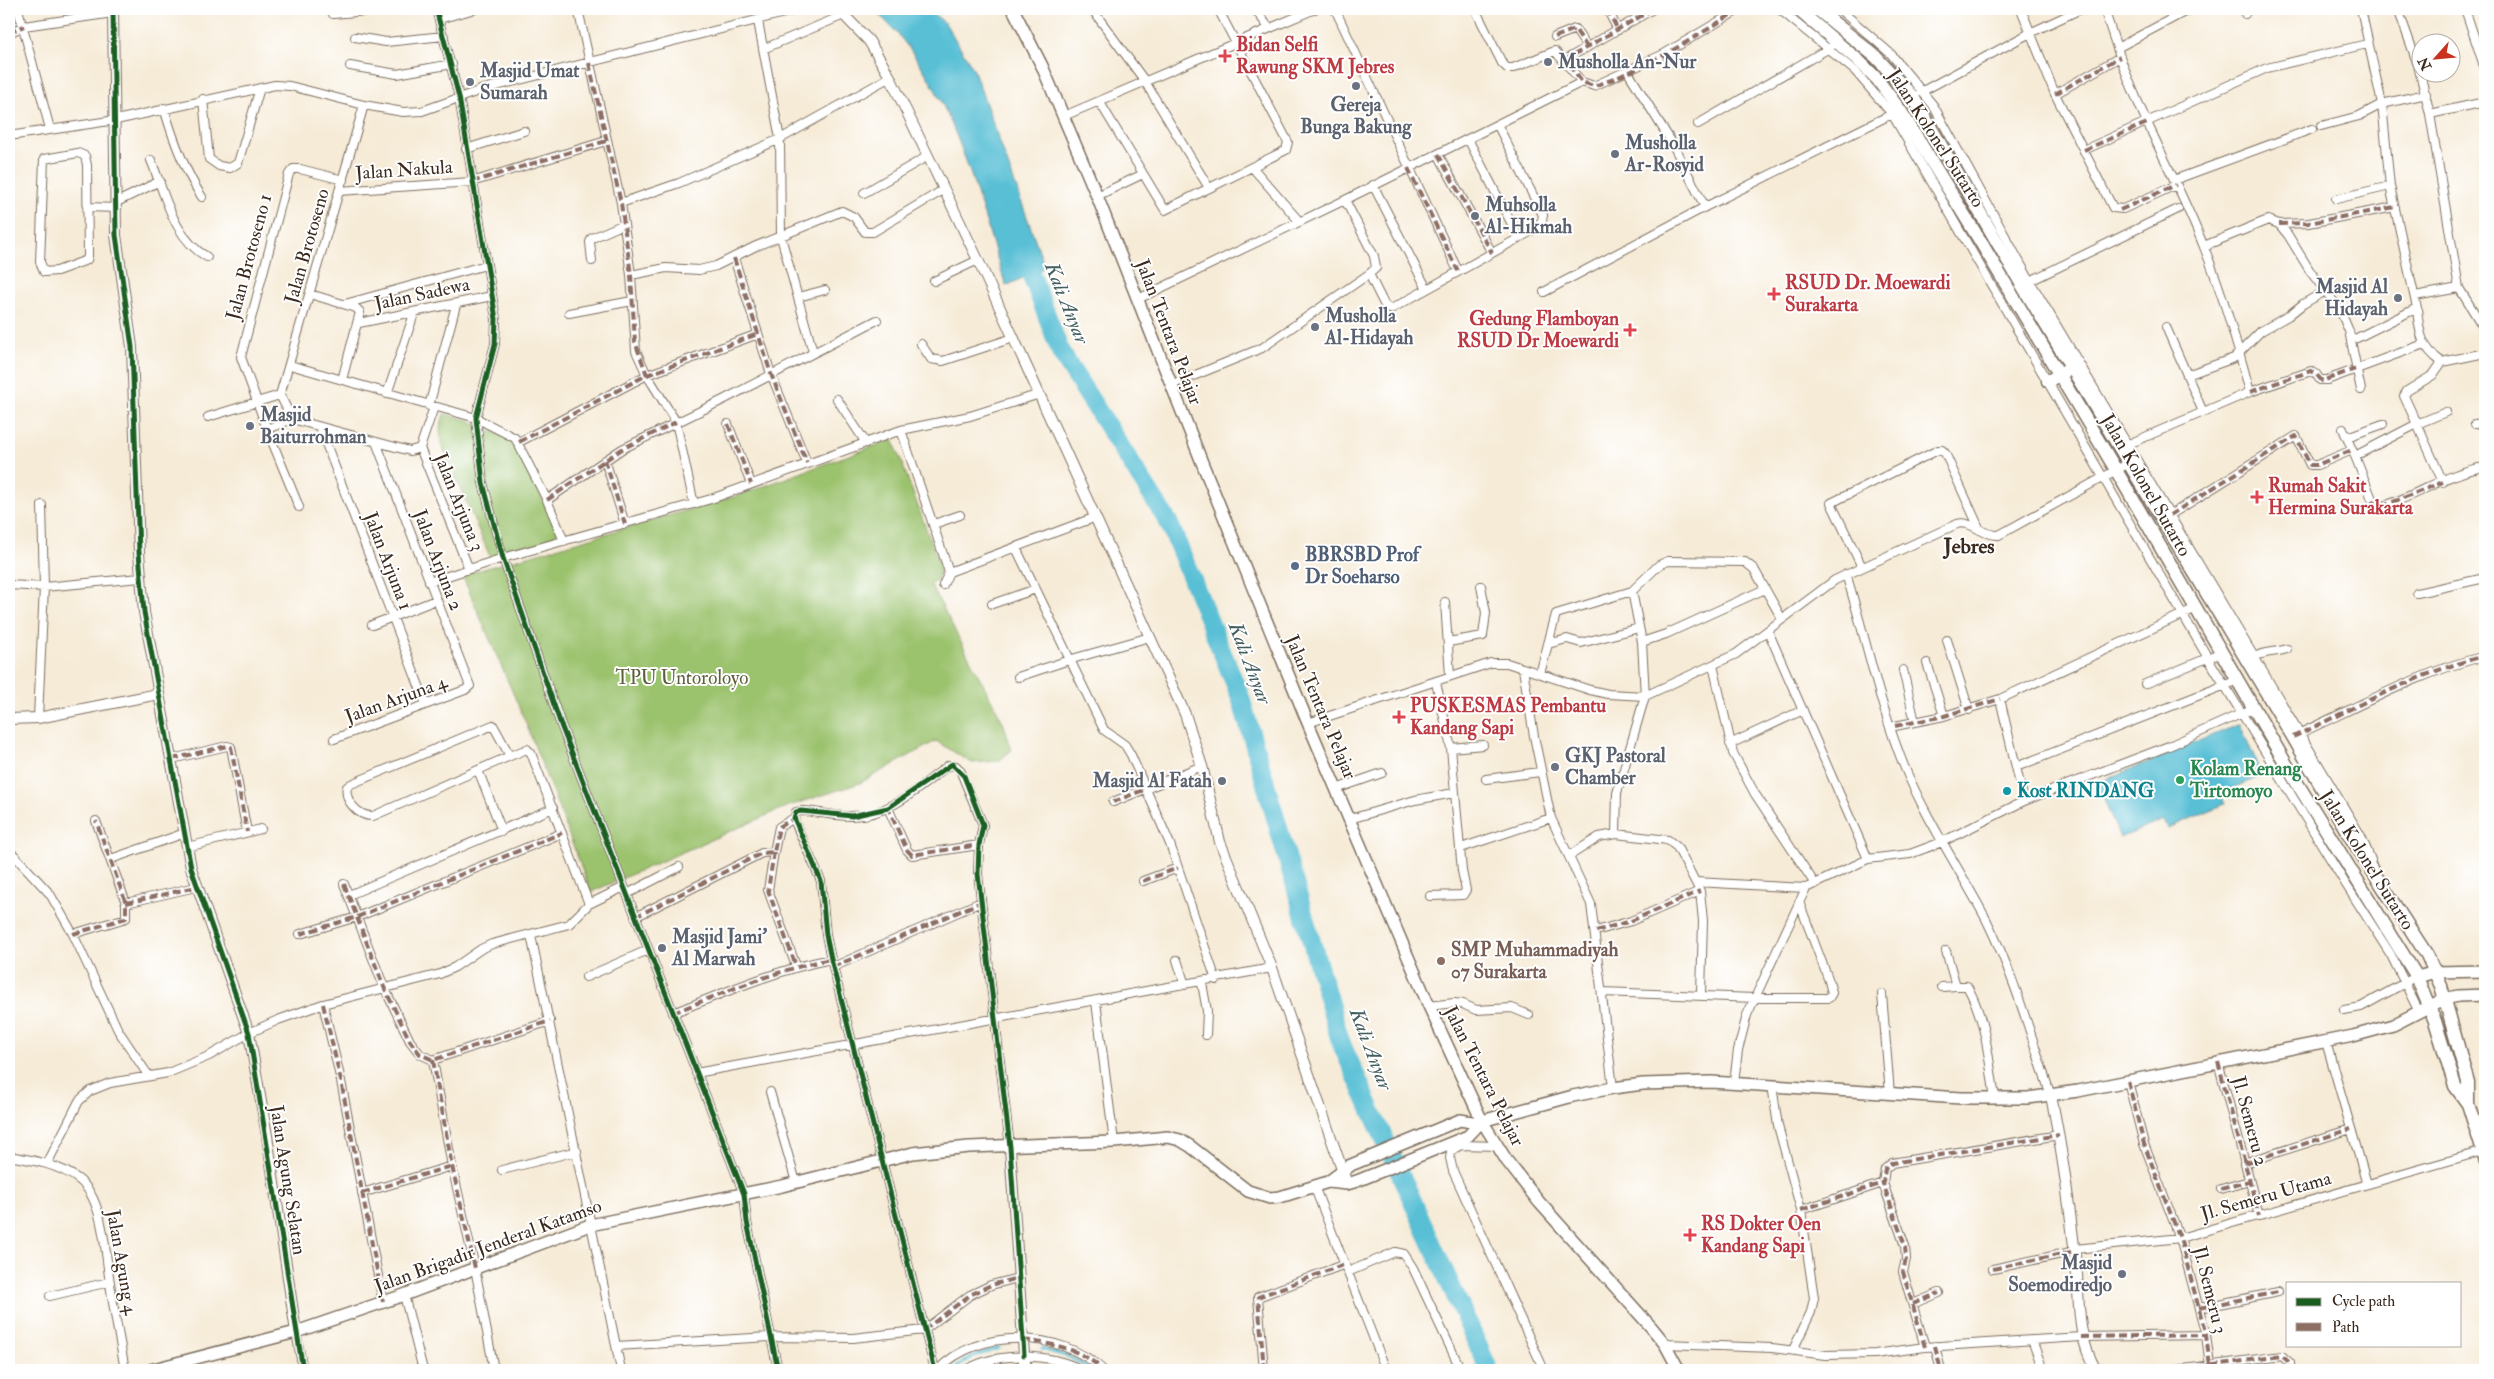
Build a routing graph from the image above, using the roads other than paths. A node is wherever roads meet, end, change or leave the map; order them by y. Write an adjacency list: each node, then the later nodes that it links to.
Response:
1 (18, 9): 34 (street)
2 (389, 9): 31 (street)
3 (436, 9): 32 (street)
4 (474, 9): 32 (street)
5 (578, 9): 50 (street)
6 (800, 9): 28 (street)
7 (1013, 9): 71 (main road, Jalan Tentara Pelajar)
8 (1092, 9): 56 (street)
9 (1218, 9): 42 (street)
10 (1255, 9): 35 (street)
11 (1315, 9): 35 (street)
12 (1335, 9): 88 (street)
13 (1475, 9): 49 (street)
14 (1607, 9): 36 (street)
15 (1653, 9): 36 (street)
16 (1740, 9): 54 (street)
17 (1779, 9): 44 (street)
18 (1797, 9): 44 (main road, Jalan Kolonel Sutarto)
19 (1817, 9): 59 (main road, Jalan Kolonel Sutarto)
20 (1839, 9): 59 (street)
21 (2021, 9): 38 (street)
22 (2081, 9): 38 (street)
23 (2104, 9): 46 (street)
24 (2190, 9): 46 (street)
25 (2361, 9): 43 (street)
26 (2398, 9): 61 (street)
27 (2465, 9): 53 (street)
28 (788, 10): 33 (street)
29 (113, 11): 34 (street); 72 (street, Jalan Agung Selatan)
30 (841, 12): 47 (street); 55 (street)
31 (333, 14)
32 (439, 19): 39 (street)
33 (758, 21): 47 (street); 50 (street)
34 (24, 26): 37 (street); 76 (street)
35 (1268, 28): 42 (street)
36 (1618, 30): 45 (street)
37 (9, 33)
38 (2030, 33): 59 (street); 60 (street)
39 (444, 36): 40 (street); 51 (street)
40 (355, 37)
41 (1555, 37): 45 (street)
42 (1235, 43): 56 (street); 87 (street)
43 (2368, 44): 66 (street); 73 (street)
44 (1832, 45): 69 (main road, Jalan Kolonel Sutarto); 75 (street)
45 (1587, 47): 49 (street)
46 (2116, 48): 48 (street)
47 (763, 49): 80 (street)
48 (2120, 57): 60 (street); 73 (street)
49 (1565, 60): 57 (street)
50 (589, 63): 62 (street); 81 (street)
51 (452, 64): 52 (street); 62 (street)
52 (350, 66)
53 (2485, 69)
54 (1628, 72): 57 (street); 106 (street)
55 (890, 77): 80 (street); 85 (street)
56 (1144, 80): 64 (street); 96 (street)
57 (1582, 82): 74 (street)
58 (260, 88): 63 (street); 63 (street); 67 (street)
59 (1918, 94): 126 (main road, Jalan Kolonel Sutarto)
60 (2054, 94): 83 (street)
61 (2426, 94): 66 (street); 70 (street)
62 (459, 97): 67 (street); 82 (street)
63 (203, 99): 68 (street)
64 (1099, 101): 71 (street); 89 (street)
65 (2485, 102): 70 (street)
66 (2382, 104): 93 (street); 95 (street)
67 (364, 105): 90 (street, Jalan Brotoseno)
68 (164, 108): 72 (street); 101 (street)
69 (1896, 112): 106 (street); 162 (main road, Jalan Kolonel Sutarto)
70 (2430, 114): 128 (street)
71 (1064, 116): 100 (main road, Jalan Tentara Pelajar)
72 (116, 120): 76 (street); 105 (street, Jalan Agung Selatan)
73 (2147, 123): 83 (street); 93 (street)
74 (1497, 124): 79 (street); 114 (street)
75 (1698, 124)
76 (50, 128): 78 (street)
77 (524, 131): 82 (street)
78 (9, 136)
79 (1468, 138): 84 (street); 114 (street)
80 (780, 139): 104 (street); 113 (street)
81 (606, 141): 92 (street, Jalan Nakula); 104 (street)
82 (466, 149): 92 (street)
83 (2084, 150): 93 (street)
84 (1438, 154): 88 (street); 116 (street)
85 (928, 156): 97 (street); 99 (street)
86 (151, 160): 91 (street)
87 (1252, 166): 96 (street); 110 (street)
88 (1408, 168): 94 (street); 122 (street)
89 (1143, 174): 96 (street); 100 (street)
90 (343, 180): 98 (street, Jalan Brotoseno); 171 (street, Jalan Brotoseno 1)
91 (160, 181): 105 (street); 117 (street)
92 (472, 182): 98 (street, Jalan Nakula); 121 (street)
93 (2175, 183): 115 (street)
94 (1373, 185): 103 (street); 127 (street)
95 (2390, 186): 102 (street); 107 (street)
96 (1209, 188)
97 (943, 190): 113 (street); 119 (street)
98 (339, 191): 132 (street, Jalan Brotoseno)
99 (864, 193)
100 (1097, 196): 136 (main road, Jalan Tentara Pelajar)
101 (202, 197)
102 (2336, 199)
103 (1345, 200): 110 (street); 124 (street)
104 (621, 203): 111 (street)
105 (117, 205): 108 (street); 220 (street, Jalan Agung Selatan)
106 (1705, 207): 131 (street)
107 (2394, 207): 112 (street); 134 (street)
108 (87, 208): 108 (street)
109 (2178, 209): 126 (street)
110 (1299, 221): 136 (street)
111 (624, 224): 120 (street); 123 (street)
112 (2279, 224): 115 (street); 130 (street)
113 (781, 237): 118 (street); 135 (street)
114 (1519, 238): 116 (street)
115 (2204, 246): 153 (street)
116 (1492, 253): 122 (street)
117 (207, 257)
118 (734, 258): 123 (street); 147 (street)
119 (978, 260): 125 (street); 148 (street)
120 (592, 261)
121 (486, 265): 133 (street); 138 (street)
122 (1458, 271): 127 (street)
123 (631, 274): 137 (street)
124 (1369, 274): 127 (street); 164 (street)
125 (934, 281)
126 (2026, 283): 156 (main road, Jalan Kolonel Sutarto)
127 (1427, 288)
128 (2458, 288): 134 (street); 146 (street)
129 (826, 290): 135 (street)
130 (2327, 290): 153 (street); 158 (street)
131 (1544, 292)
132 (310, 294): 138 (street); 157 (street, Jalan Brotoseno)
133 (492, 296): 139 (street, Jalan Sadewa); 176 (street)
134 (2415, 296): 140 (street)
135 (798, 297): 152 (street)
136 (1138, 299): 164 (main road, Jalan Tentara Pelajar)
137 (632, 301): 141 (street); 161 (street)
138 (345, 304): 144 (street)
139 (456, 305): 142 (street, Jalan Sadewa); 172 (street)
140 (2417, 308): 149 (street); 151 (street)
141 (569, 313)
142 (414, 314): 144 (street, Jalan Sadewa); 167 (street)
143 (877, 320): 152 (street)
144 (359, 323): 163 (street)
145 (2166, 327): 160 (street)
146 (2485, 330)
147 (758, 334): 159 (street); 161 (street)
148 (1013, 338): 150 (street); 168 (street)
149 (2358, 338)
150 (921, 344)
151 (2424, 344): 155 (street); 158 (street)
152 (813, 352): 159 (street)
153 (2240, 353): 160 (street); 166 (street)
154 (2485, 353): 155 (street)
155 (2442, 362): 182 (street)
156 (2073, 363): 162 (main road); 192 (main road, Jalan Kolonel Sutarto)
157 (290, 366): 163 (street); 169 (street, Jalan Brotoseno)
158 (2355, 369): 165 (street); 166 (street)
159 (771, 374): 178 (street); 196 (street)
160 (2187, 374): 173 (street)
161 (647, 375): 178 (street); 190 (street)
162 (2053, 378): 199 (main road, Jalan Kolonel Sutarto); 200 (street)
163 (342, 380): 167 (street)
164 (1171, 384): 275 (main road, Jalan Tentara Pelajar)
165 (2361, 390)
166 (2250, 392): 173 (street)
167 (387, 394): 172 (street)
168 (1040, 394): 187 (street); 209 (street)
169 (280, 395): 171 (street); 177 (street)
170 (837, 399): 191 (street)
171 (257, 402): 175 (street); 186 (street)
172 (431, 406): 176 (street); 193 (street)
173 (2203, 412): 192 (street)
174 (2446, 412): 182 (street)
175 (208, 417)
176 (476, 418): 190 (street); 215 (street)
177 (292, 419): 184 (street); 186 (street)
178 (676, 422): 195 (street); 204 (street)
179 (2485, 423): 183 (street)
180 (728, 424): 202 (street)
181 (2383, 424): 188 (street)
182 (2417, 424): 194 (street); 201 (street)
183 (2475, 424)
184 (320, 428): 189 (street); 236 (street, Jalan Arjuna 1)
185 (2342, 429): 188 (street)
186 (267, 430): 206 (street)
187 (901, 430): 191 (street); 211 (street)
188 (2347, 437): 194 (street)
189 (376, 442): 193 (street); 222 (street, Jalan Arjuna 2)
190 (519, 442): 203 (street)
191 (866, 443): 196 (street)
192 (2124, 446): 197 (main road, Jalan Kolonel Sutarto); 208 (street)
193 (420, 448): 217 (street, Jalan Arjuna 3)
194 (2353, 453): 201 (street); 208 (street)
195 (605, 460): 203 (street); 210 (street)
196 (807, 463): 202 (street)
197 (2129, 463): 199 (street); 278 (main road, Jalan Kolonel Sutarto)
198 (2485, 467): 201 (street)
199 (2116, 470): 200 (street); 234 (main road, Jalan Kolonel Sutarto)
200 (2104, 477): 212 (street); 235 (street)
201 (2443, 482)
202 (751, 484): 204 (street)
203 (547, 500): 213 (street)
204 (694, 504): 210 (street)
205 (42, 505): 226 (street)
206 (300, 507)
207 (960, 515): 211 (street)
208 (2170, 515): 249 (street)
209 (1096, 518): 214 (street); 241 (street)
210 (625, 524): 213 (street)
211 (934, 524): 218 (street)
212 (1981, 532): 216 (street); 216 (street)
213 (564, 541): 215 (street)
214 (1016, 548): 218 (street); 227 (street)
215 (503, 558): 217 (street); 325 (street)
216 (1862, 567): 219 (street)
217 (469, 569): 222 (street)
218 (949, 572): 224 (street)
219 (1846, 574): 237 (street); 308 (street)
220 (140, 578): 226 (street); 264 (street, Jalan Agung Selatan)
221 (2485, 578): 230 (street)
222 (429, 582): 231 (street, Jalan Arjuna 2)
223 (9, 585): 226 (street)
224 (943, 585)
225 (1481, 586): 243 (street)
226 (44, 587): 274 (street)
227 (1036, 589): 233 (street); 251 (street)
228 (1765, 589): 229 (street); 237 (street); 244 (street)
229 (1632, 591): 239 (street); 245 (street)
230 (2417, 593)
231 (436, 600): 236 (street); 263 (street, Jalan Arjuna 2)
232 (1445, 602): 243 (street)
233 (992, 604)
234 (2196, 608): 235 (street); 247 (main road, Jalan Kolonel Sutarto)
235 (2184, 614): 250 (street); 266 (street)
236 (392, 617): 238 (street); 267 (street, Jalan Arjuna 1)
237 (1782, 619): 240 (street)
238 (372, 625)
239 (1639, 628): 244 (street); 245 (street)
240 (1768, 632): 253 (street); 269 (street)
241 (1150, 637): 251 (street); 285 (street)
242 (1947, 640): 270 (street)
243 (1448, 642): 257 (street)
244 (1642, 642): 265 (street)
245 (1548, 644): 256 (street)
246 (2287, 649): 249 (street)
247 (2222, 652): 250 (street); 259 (main road, Jalan Kolonel Sutarto)
248 (2485, 656): 278 (street)
249 (2254, 657): 278 (street)
250 (2208, 658): 261 (street); 262 (street)
251 (1072, 659): 258 (street); 291 (street)
252 (1927, 662): 272 (street)
253 (1713, 665): 265 (street); 280 (street)
254 (1523, 669): 256 (street); 257 (street); 287 (street)
255 (1903, 670): 276 (street)
256 (1540, 674): 265 (street)
257 (1450, 676): 260 (street)
258 (1018, 677)
259 (2238, 680): 262 (street); 268 (main road, Jalan Kolonel Sutarto)
260 (1436, 682): 275 (street); 282 (street)
261 (2145, 684)
262 (2224, 686): 271 (street); 286 (street)
263 (469, 688): 267 (street, Jalan Arjuna 4)
264 (158, 694): 274 (street); 284 (street, Jalan Agung Selatan)
265 (1645, 696): 307 (street)
266 (2000, 699): 270 (street); 286 (street)
267 (426, 704): 279 (street, Jalan Arjuna 4)
268 (2254, 708): 271 (street); 336 (main road, Jalan Kolonel Sutarto)
269 (1803, 710): 280 (street); 316 (street)
270 (1969, 710): 272 (street)
271 (2241, 713): 294 (street); 336 (street)
272 (1944, 716): 276 (street)
273 (9, 718): 274 (street)
274 (38, 718)
275 (1308, 722): 292 (main road, Jalan Tentara Pelajar)
276 (1915, 722): 277 (street)
277 (1895, 726)
278 (2297, 735): 333 (main road, Jalan Kolonel Sutarto)
279 (334, 739)
280 (1730, 744): 322 (street)
281 (1483, 745): 282 (street)
282 (1451, 748): 293 (street)
283 (510, 756): 283 (street); 296 (street)
284 (172, 759): 304 (street); 305 (street, Jalan Agung Selatan)
285 (1202, 766): 291 (street); 346 (street)
286 (2016, 767): 294 (street)
287 (1540, 772): 290 (street); 299 (street)
288 (1382, 774): 292 (street)
289 (480, 775): 303 (street)
290 (1486, 779)
291 (1146, 788): 295 (street); 318 (street)
292 (1336, 790): 300 (main road, Jalan Tentara Pelajar)
293 (1454, 793): 300 (street); 311 (street)
294 (2024, 801): 308 (street)
295 (1113, 802)
296 (553, 808): 303 (street); 306 (street)
297 (888, 808): 298 (street); 309 (street); 309 (street)
298 (794, 818): 312 (street); 344 (street)
299 (1552, 818): 311 (street); 314 (street)
300 (1350, 819): 365 (main road, Jalan Tentara Pelajar)
301 (96, 821): 315 (street)
302 (261, 829): 304 (street)
303 (502, 831): 327 (street)
304 (247, 832): 310 (street)
305 (185, 833): 310 (street, Jalan Agung Selatan); 315 (street)
306 (562, 833): 332 (street); 334 (street)
307 (1616, 834): 314 (street); 320 (street)
308 (1942, 842): 316 (street); 386 (street)
309 (979, 845): 329 (street)
310 (187, 847): 323 (street, Jalan Agung Selatan)
311 (1461, 848): 328 (street)
312 (774, 852): 335 (street); 345 (street)
313 (14, 855): 338 (street)
314 (1569, 856): 337 (street)
315 (111, 859): 331 (street)
316 (1868, 859): 322 (street)
317 (679, 867): 325 (street)
318 (1178, 868): 319 (street); 350 (street)
319 (1143, 881)
320 (1696, 882): 324 (street); 326 (street)
321 (344, 884): 327 (street)
322 (1816, 884): 324 (street)
323 (196, 886): 331 (street); 372 (street, Jalan Agung Selatan)
324 (1806, 888): 330 (street)
325 (626, 890): 332 (street); 335 (street)
326 (1700, 891): 337 (street); 358 (street)
327 (349, 895): 334 (street)
328 (1430, 896)
329 (981, 902): 344 (street); 370 (street)
330 (1799, 902): 361 (street); 361 (street)
331 (126, 903): 338 (street)
332 (589, 904): 340 (street)
333 (2397, 909): 336 (main road); 348 (main road, Jalan Kolonel Sutarto)
334 (357, 917): 339 (street); 355 (street)
335 (636, 917): 341 (street)
336 (2376, 921): 351 (main road, Jalan Kolonel Sutarto)
337 (1596, 931): 357 (street)
338 (73, 934): 379 (street)
339 (300, 934)
340 (531, 935): 355 (street); 371 (street)
341 (648, 950): 349 (street); 368 (street)
342 (1946, 951): 354 (street)
343 (1177, 960): 353 (street)
344 (832, 963): 345 (street); 375 (street)
345 (796, 966): 368 (street)
346 (1272, 968): 350 (street); 402 (street)
347 (2485, 971): 348 (main road)
348 (2436, 972): 351 (main road); 362 (main road, Jalan Kolonel Sutarto)
349 (586, 977)
350 (1216, 980): 352 (street)
351 (2412, 980): 366 (main road, Jalan Kolonel Sutarto); 367 (street)
352 (1202, 983): 353 (street); 373 (street)
353 (1185, 986): 363 (street)
354 (1956, 986): 356 (street); 387 (street)
355 (384, 987): 364 (street); 377 (street)
356 (1942, 987)
357 (1603, 992): 358 (street); 383 (street)
358 (1701, 994): 361 (street)
359 (1882, 994): 385 (street)
360 (2485, 995): 362 (main road)
361 (1754, 998): 381 (street)
362 (2444, 1000): 366 (main road); 388 (main road, Jalan Kolonel Sutarto)
363 (1096, 1002): 370 (street); 392 (street)
364 (323, 1004): 372 (street); 412 (street)
365 (1429, 1006): 369 (street); 389 (main road, Jalan Tentara Pelajar)
366 (2424, 1009): 374 (main road); 388 (main road, Jalan Kolonel Sutarto)
367 (2344, 1010)
368 (673, 1013): 378 (street)
369 (1528, 1015)
370 (994, 1018): 375 (street); 394 (street)
371 (550, 1021): 377 (street); 395 (street)
372 (249, 1033): 379 (street); 432 (street, Jalan Agung Selatan)
373 (1206, 1035)
374 (2326, 1042): 376 (main road); 390 (street)
375 (854, 1043): 378 (street); 398 (street)
376 (2218, 1062): 380 (main road); 399 (street, Jl. Semeru 2)
377 (434, 1064): 401 (street)
378 (696, 1072): 413 (street)
379 (148, 1075): 400 (street)
380 (2128, 1081): 386 (main road); 417 (street, Jl. Semeru 3)
381 (1734, 1082): 382 (main road); 383 (main road)
382 (1772, 1085): 385 (main road); 414 (street)
383 (1613, 1088): 389 (main road)
384 (770, 1092): 405 (street)
385 (1890, 1094): 387 (main road)
386 (2051, 1096): 387 (main road); 391 (street)
387 (1995, 1098)
388 (2468, 1104): 396 (main road)
389 (1480, 1122): 393 (main road, Jalan Tentara Pelajar); 402 (main road); 407 (main road)
390 (2351, 1129): 399 (street); 409 (street)
391 (2059, 1135): 408 (street); 418 (street)
392 (1114, 1142): 394 (main road, Jalan Brigadir Jenderal Katamso); 410 (main road, Jalan Brigadir Jenderal Katamso)
393 (1497, 1146): 438 (main road, Jalan Tentara Pelajar); 460 (street)
394 (1010, 1147): 398 (main road, Jalan Brigadir Jenderal Katamso); 422 (street)
395 (577, 1151): 403 (street); 416 (street)
396 (2484, 1154): 409 (street, Jl. Semeru Utama)
397 (9, 1156): 400 (street, Jalan Agung 4)
398 (882, 1159): 405 (main road, Jalan Brigadir Jenderal Katamso); 431 (street)
399 (2244, 1163): 404 (street, Jl. Semeru 2)
400 (47, 1164): 423 (street, Jalan Agung 4)
401 (452, 1166): 412 (street); 419 (street)
402 (1347, 1167): 406 (main road); 407 (street)
403 (502, 1170)
404 (2249, 1181): 411 (street); 415 (street, Jl. Semeru 2)
405 (796, 1182): 413 (main road, Jalan Brigadir Jenderal Katamso)
406 (1328, 1182): 407 (main road); 410 (main road, Jalan Brigadir Jenderal Katamso)
407 (1352, 1182)
408 (1884, 1183): 414 (street); 429 (street)
409 (2367, 1184): 415 (street, Jl. Semeru Utama)
410 (1314, 1186): 420 (street)
411 (2221, 1189)
412 (362, 1193): 428 (street)
413 (744, 1194): 416 (main road, Jalan Brigadir Jenderal Katamso); 434 (street)
414 (1801, 1210): 442 (street)
415 (2259, 1216): 417 (street, Jl. Semeru Utama)
416 (590, 1225): 419 (main road, Jalan Brigadir Jenderal Katamso); 439 (street)
417 (2180, 1238): 418 (street, Jl. Semeru Utama); 430 (street, Jl. Semeru 3)
418 (2075, 1250): 421 (street, Jl. Semeru Utama); 435 (street)
419 (476, 1268): 426 (main road, Jalan Brigadir Jenderal Katamso); 449 (street)
420 (1346, 1268): 457 (street); 458 (street); 459 (street)
421 (1993, 1269)
422 (1018, 1278): 431 (street); 436 (street)
423 (109, 1282): 427 (street); 445 (street, Jalan Agung 4)
424 (1939, 1292): 429 (street)
425 (2278, 1292): 430 (street)
426 (404, 1295): 428 (main road, Jalan Brigadir Jenderal Katamso); 448 (street)
427 (50, 1296)
428 (383, 1302): 432 (main road, Jalan Brigadir Jenderal Katamso)
429 (1913, 1304): 441 (street)
430 (2199, 1308): 433 (street, Jl. Semeru 3)
431 (924, 1330): 434 (street); 452 (street)
432 (296, 1332): 446 (main road, Jalan Brigadir Jenderal Katamso); 447 (street)
433 (2206, 1335): 435 (street); 444 (street, Jl. Semeru 3)
434 (770, 1337): 439 (street); 451 (street)
435 (2081, 1337): 437 (street); 464 (street)
436 (1023, 1340): 443 (street); 452 (street); 456 (street)
437 (2032, 1340): 440 (street); 463 (street)
438 (1664, 1344): 442 (street); 461 (main road, Jalan Tentara Pelajar)
439 (616, 1346): 450 (street)
440 (1935, 1346): 441 (street); 462 (street)
441 (1925, 1347): 442 (street)
442 (1792, 1350)
443 (1024, 1356): 453 (street); 454 (main road); 455 (street)
444 (2210, 1366): 465 (street); 466 (street)
445 (125, 1370)
446 (150, 1370)
447 (303, 1370)
448 (423, 1370)
449 (494, 1370)
450 (622, 1370)
451 (778, 1370)
452 (936, 1370)
453 (966, 1370)
454 (1025, 1370)
455 (1082, 1370)
456 (1103, 1370)
457 (1264, 1370)
458 (1386, 1370)
459 (1461, 1370)
460 (1544, 1370)
461 (1679, 1370)
462 (1941, 1370)
463 (2043, 1370)
464 (2096, 1370)
465 (2176, 1370)
466 (2290, 1370)

